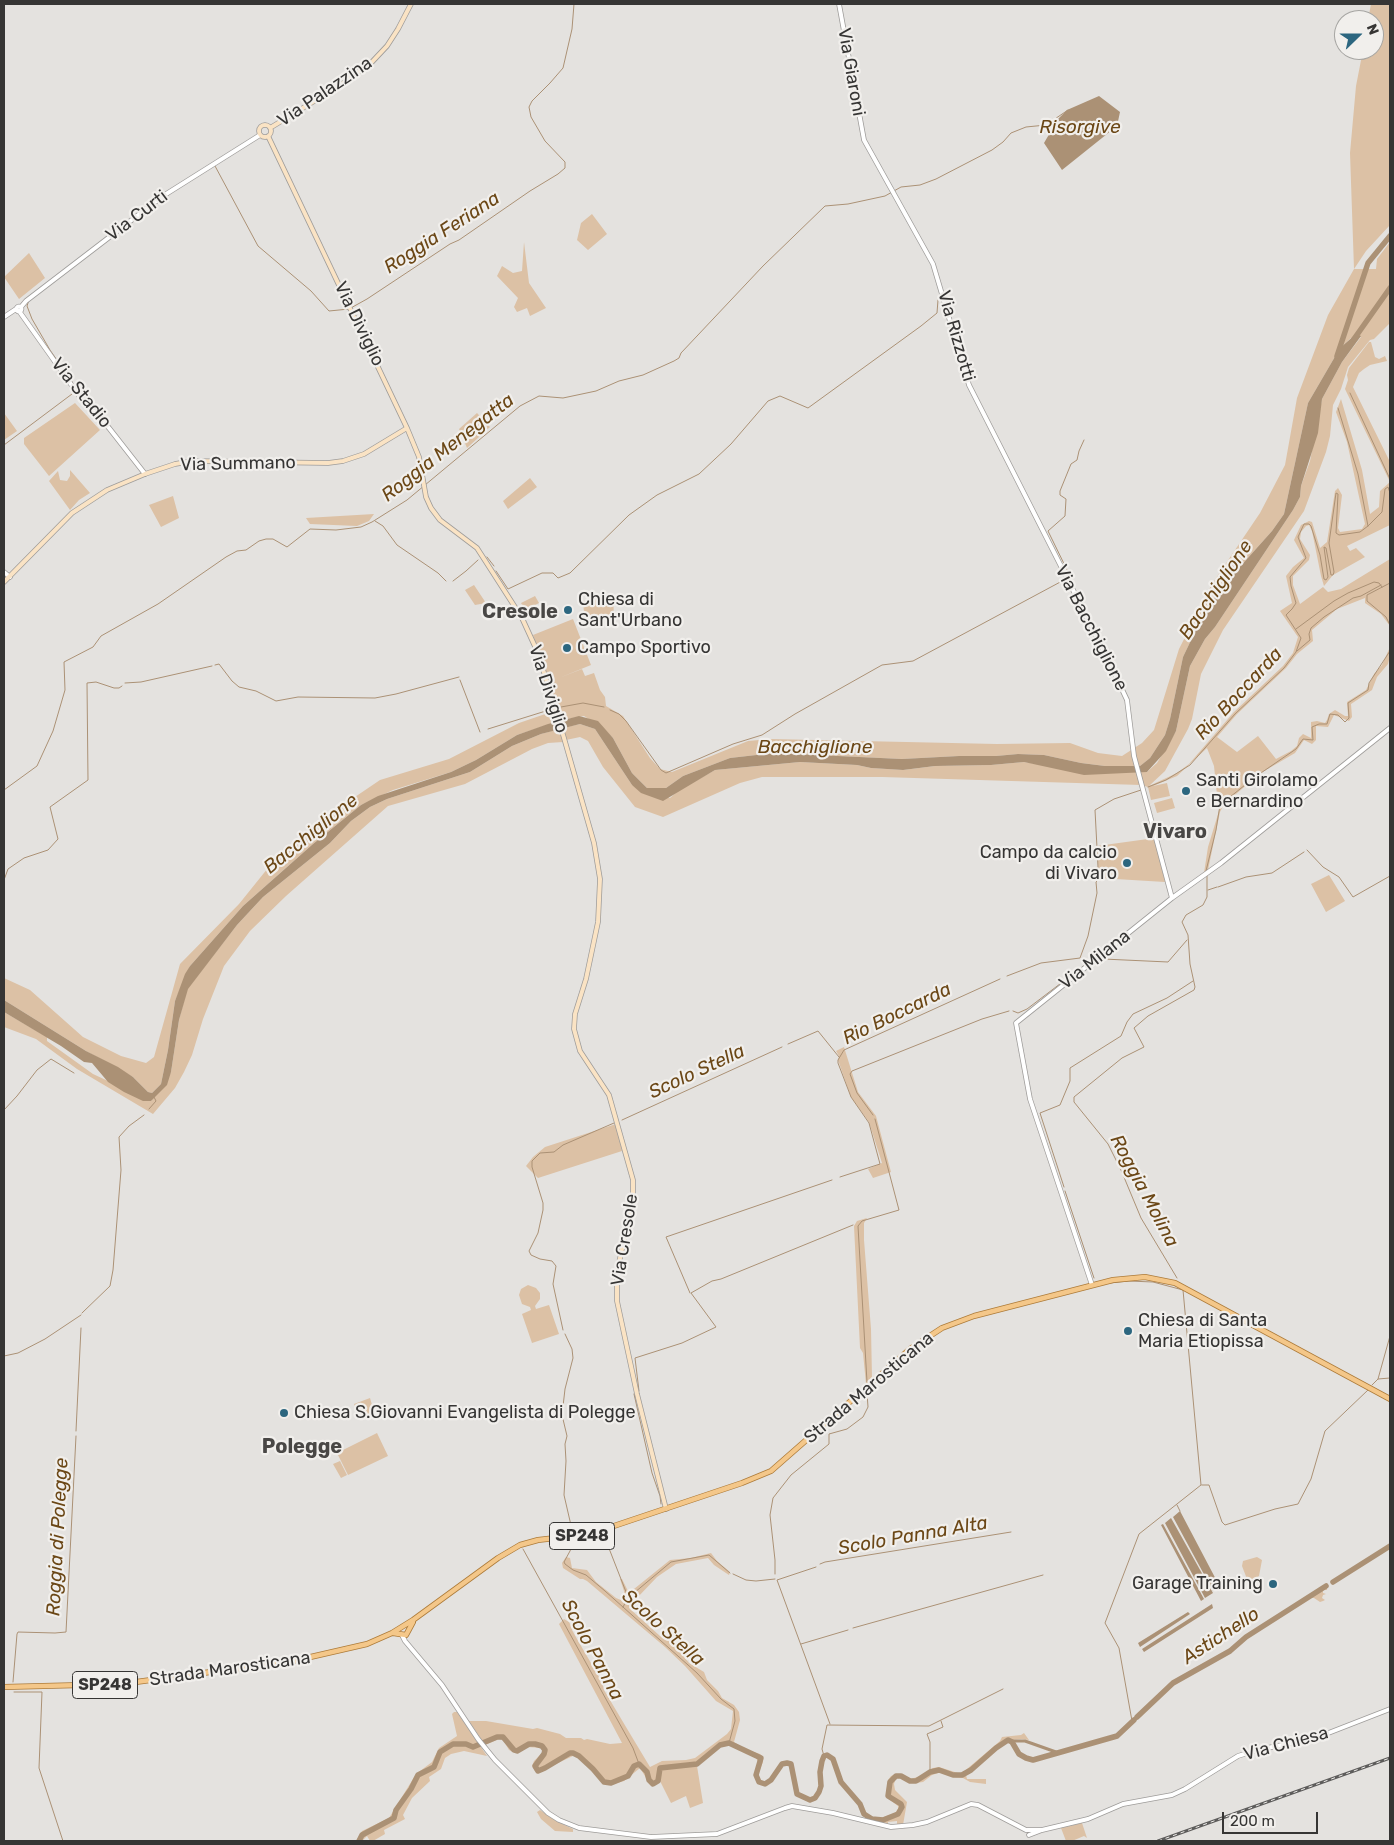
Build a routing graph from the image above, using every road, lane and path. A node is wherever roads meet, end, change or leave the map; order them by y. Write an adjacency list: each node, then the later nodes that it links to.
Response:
1 (410, 4): 3 (main road, Via Palazzina)
2 (839, 4): 6 (street, Via Giaroni)
3 (270, 128): 4 (main road, Via Palazzina); 5 (main road, Via Palazzina)
4 (260, 135): 5 (main road, Via Palazzina); 7 (street, Via Curti)
5 (268, 136): 9 (main road, Via Diviglio)
6 (864, 140): 11 (street, Via Rizzotti)
7 (19, 309): 8 (street, Via Curti); 10 (street, Via Stadio)
8 (4, 317)
9 (407, 428): 10 (main road, Via Summano); 17 (main road, Via Diviglio)
10 (146, 474): 13 (main road, Via Summano)
11 (1045, 534): 16 (street, Via Bacchiglione)
12 (4, 572): 13 (street)
13 (10, 577): 14 (main road, Via Summano)
14 (4, 582)
15 (1390, 728): 16 (street, Via Milana)
16 (1172, 898): 18 (street, Via Milana)
17 (586, 979): 20 (main road, Via Cresole)
18 (1092, 1285): 19 (main road, SP248); 20 (main road, Strada Marosticana / SP248)
19 (1390, 1398)
20 (666, 1509): 21 (main road, Strada Marosticana / SP248)
21 (414, 1620): 22 (main road, Strada Marosticana / SP248); 23 (main road, Strada Marosticana / SP248)
22 (401, 1631): 23 (main road, Strada Marosticana / SP248); 23 (main road); 24 (street); 25 (main road, Strada Marosticana / SP248)
23 (408, 1632): 24 (street)
24 (410, 1646): 30 (street)
25 (4, 1687)
26 (1390, 1709): 28 (street, Via Chiesa)
27 (1026, 1830): 28 (street); 29 (street); 30 (street)
28 (1042, 1830): 29 (street)
29 (1029, 1835): 31 (street)
30 (637, 1838)
31 (1031, 1841)

